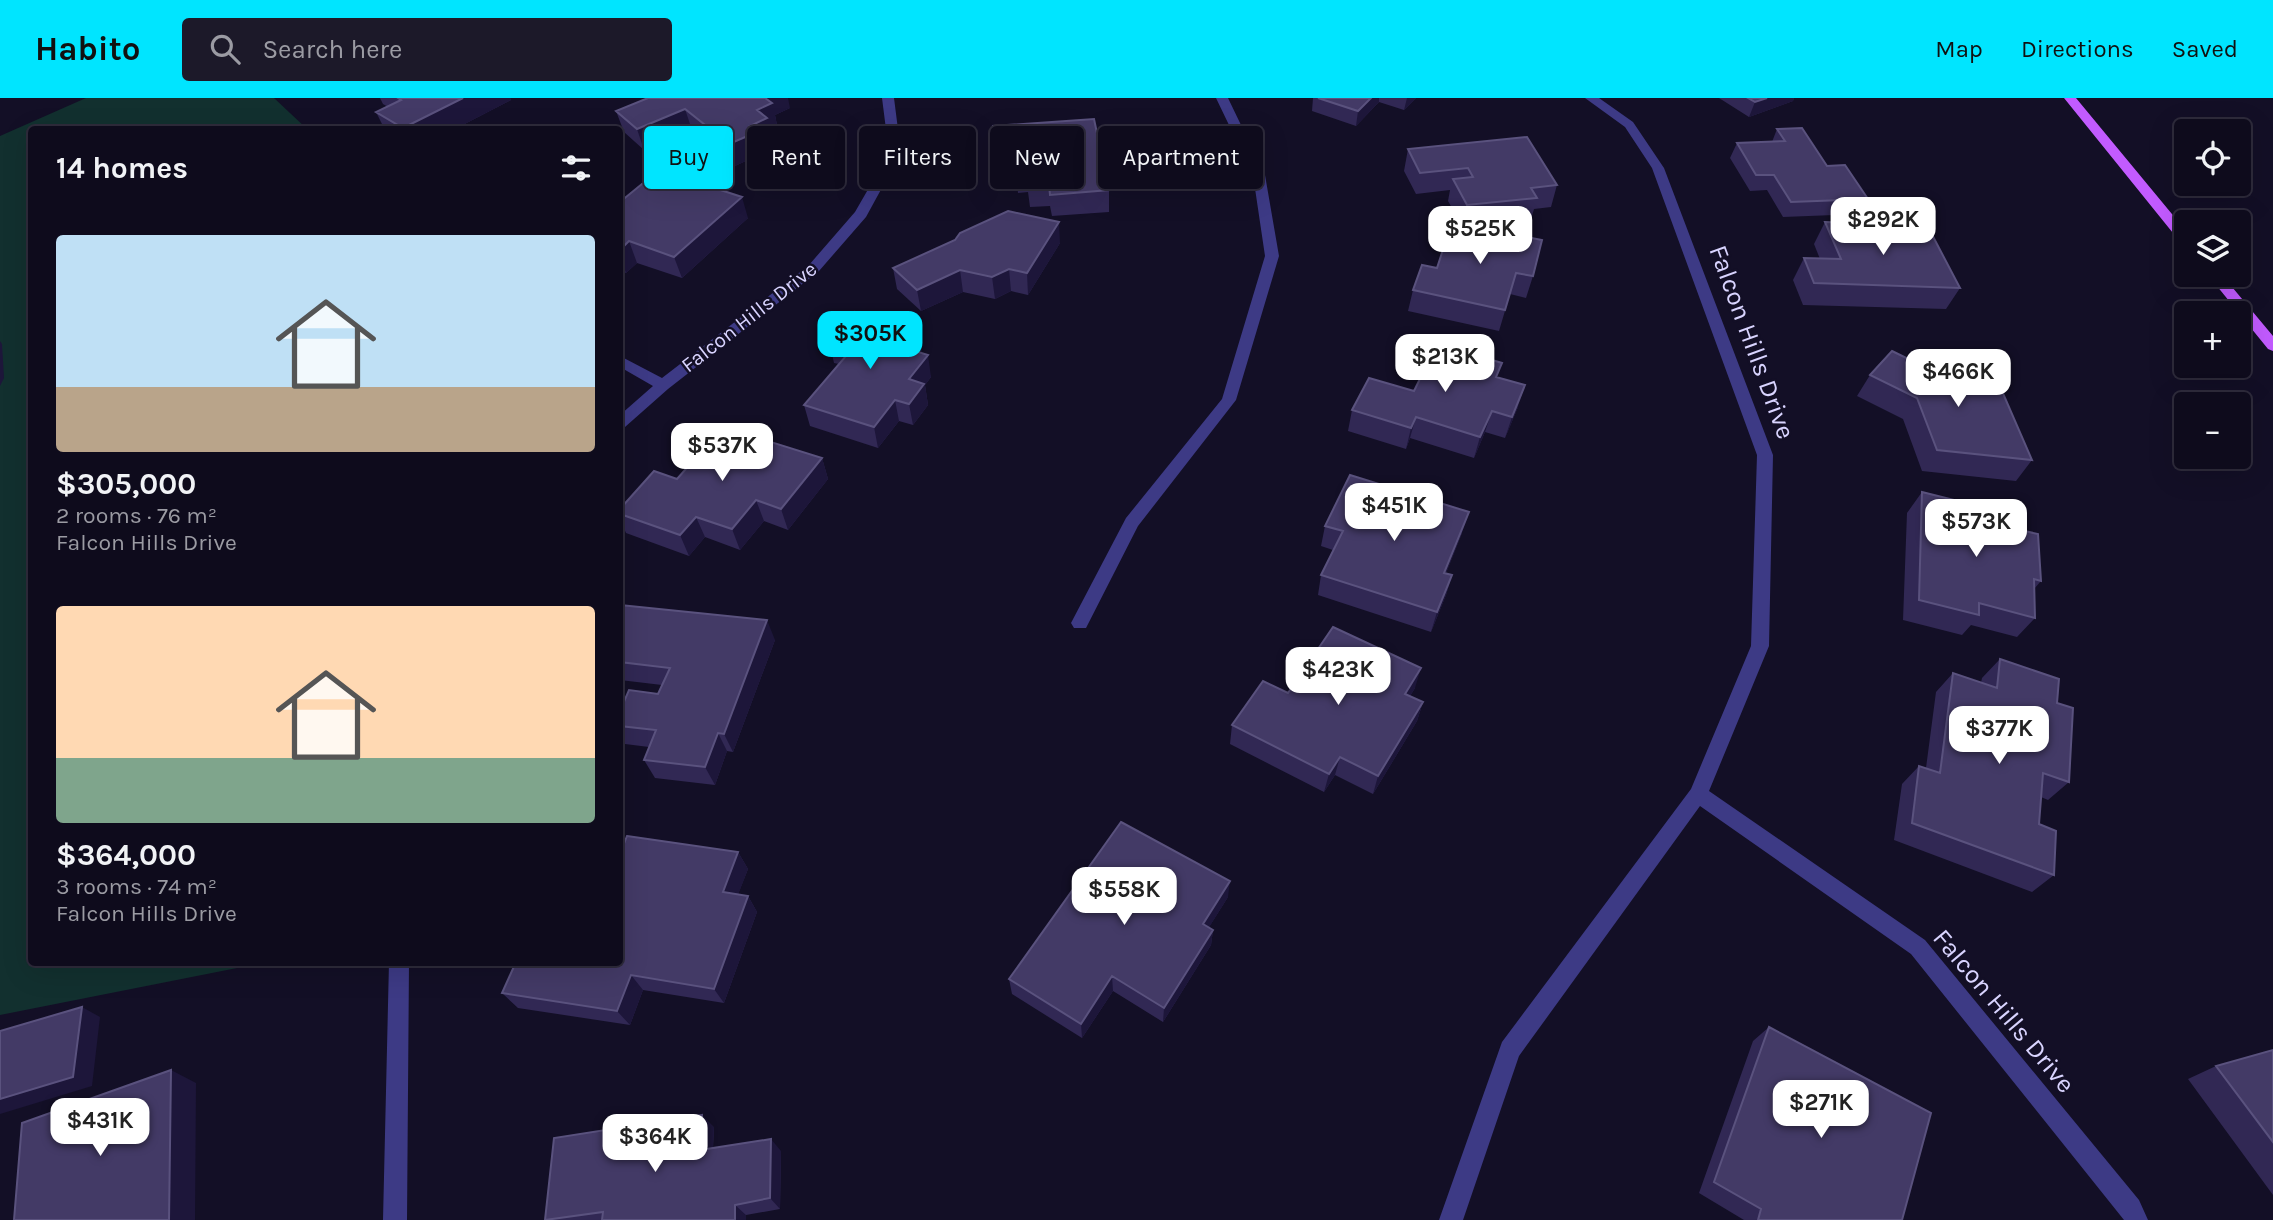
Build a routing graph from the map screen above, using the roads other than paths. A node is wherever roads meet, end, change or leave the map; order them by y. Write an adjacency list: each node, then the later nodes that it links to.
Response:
1 (888, 98): 9 (street, Falcon Hills Drive)
2 (1222, 98): 11 (street)
3 (1591, 98): 12 (street, Falcon Hills Drive)
4 (2070, 98): 5 (main road)
5 (2174, 225)
6 (2225, 287): 7 (main road)
7 (2273, 346)
8 (623, 363): 9 (street, Falcon Hills Drive)
9 (663, 385): 10 (street, Falcon Hills Drive)
10 (623, 420)
11 (1080, 623)
12 (1698, 794): 15 (street, Falcon Hills Drive); 16 (street, Falcon Hills Drive)
13 (400, 966): 14 (street)
14 (395, 1220)
15 (1451, 1220)
16 (2136, 1220)

